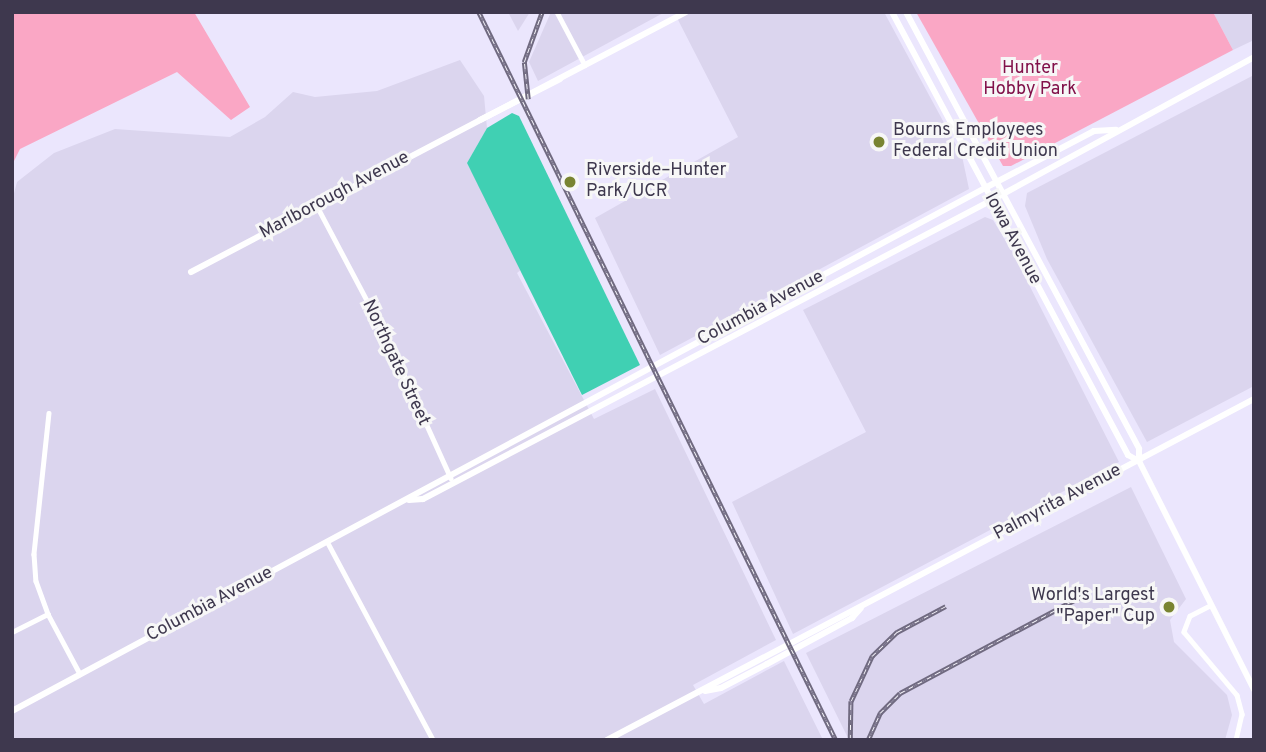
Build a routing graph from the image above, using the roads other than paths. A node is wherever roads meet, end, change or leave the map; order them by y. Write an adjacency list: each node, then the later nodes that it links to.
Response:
1 (557, 12): 6 (street)
2 (687, 12): 6 (street, Marlborough Avenue)
3 (892, 12): 9 (street, Iowa Avenue)
4 (906, 12): 8 (street, Iowa Avenue)
5 (1254, 57): 7 (street, Columbia Avenue)
6 (585, 65): 12 (street, Marlborough Avenue)
7 (1118, 130): 8 (street, Columbia Avenue); 10 (street, Columbia Avenue)
8 (998, 181): 9 (street, Columbia Avenue); 10 (street, Iowa Avenue)
9 (985, 188): 11 (street, Iowa Avenue); 13 (street, Columbia Avenue)
10 (1005, 195): 11 (street, Columbia Avenue); 24 (street, Iowa Avenue)
11 (992, 200): 14 (street, Columbia Avenue); 24 (street, Iowa Avenue)
12 (317, 205): 16 (street, Marlborough Avenue); 25 (street, Northgate Street)
13 (871, 250): 14 (street); 15 (street, Columbia Avenue)
14 (876, 261): 17 (street, Columbia Avenue)
15 (846, 264): 17 (street); 18 (street, Columbia Avenue)
16 (191, 272)
17 (851, 274): 19 (street, Columbia Avenue)
18 (732, 325): 19 (street); 22 (street, Columbia Avenue)
19 (737, 334): 23 (street, Columbia Avenue)
20 (1254, 399): 24 (street, Palmyrita Avenue)
21 (49, 413): 30 (street)
22 (529, 432): 23 (street); 25 (street, Columbia Avenue)
23 (534, 441): 26 (street, Columbia Avenue)
24 (1139, 461): 29 (street, Iowa Avenue); 35 (street, Palmyrita Avenue)
25 (449, 474): 26 (street, Northgate Street); 27 (street, Columbia Avenue)
26 (454, 483): 27 (street, Columbia Avenue)
27 (409, 500): 28 (street, Columbia Avenue)
28 (328, 543): 32 (street, Columbia Avenue); 36 (street)
29 (1210, 606): 33 (street, Iowa Avenue); 37 (street)
30 (48, 614): 31 (street); 32 (street)
31 (12, 632)
32 (80, 674): 34 (street, Columbia Avenue)
33 (1254, 690)
34 (12, 710)
35 (612, 739)
36 (433, 740)
37 (1236, 740)

